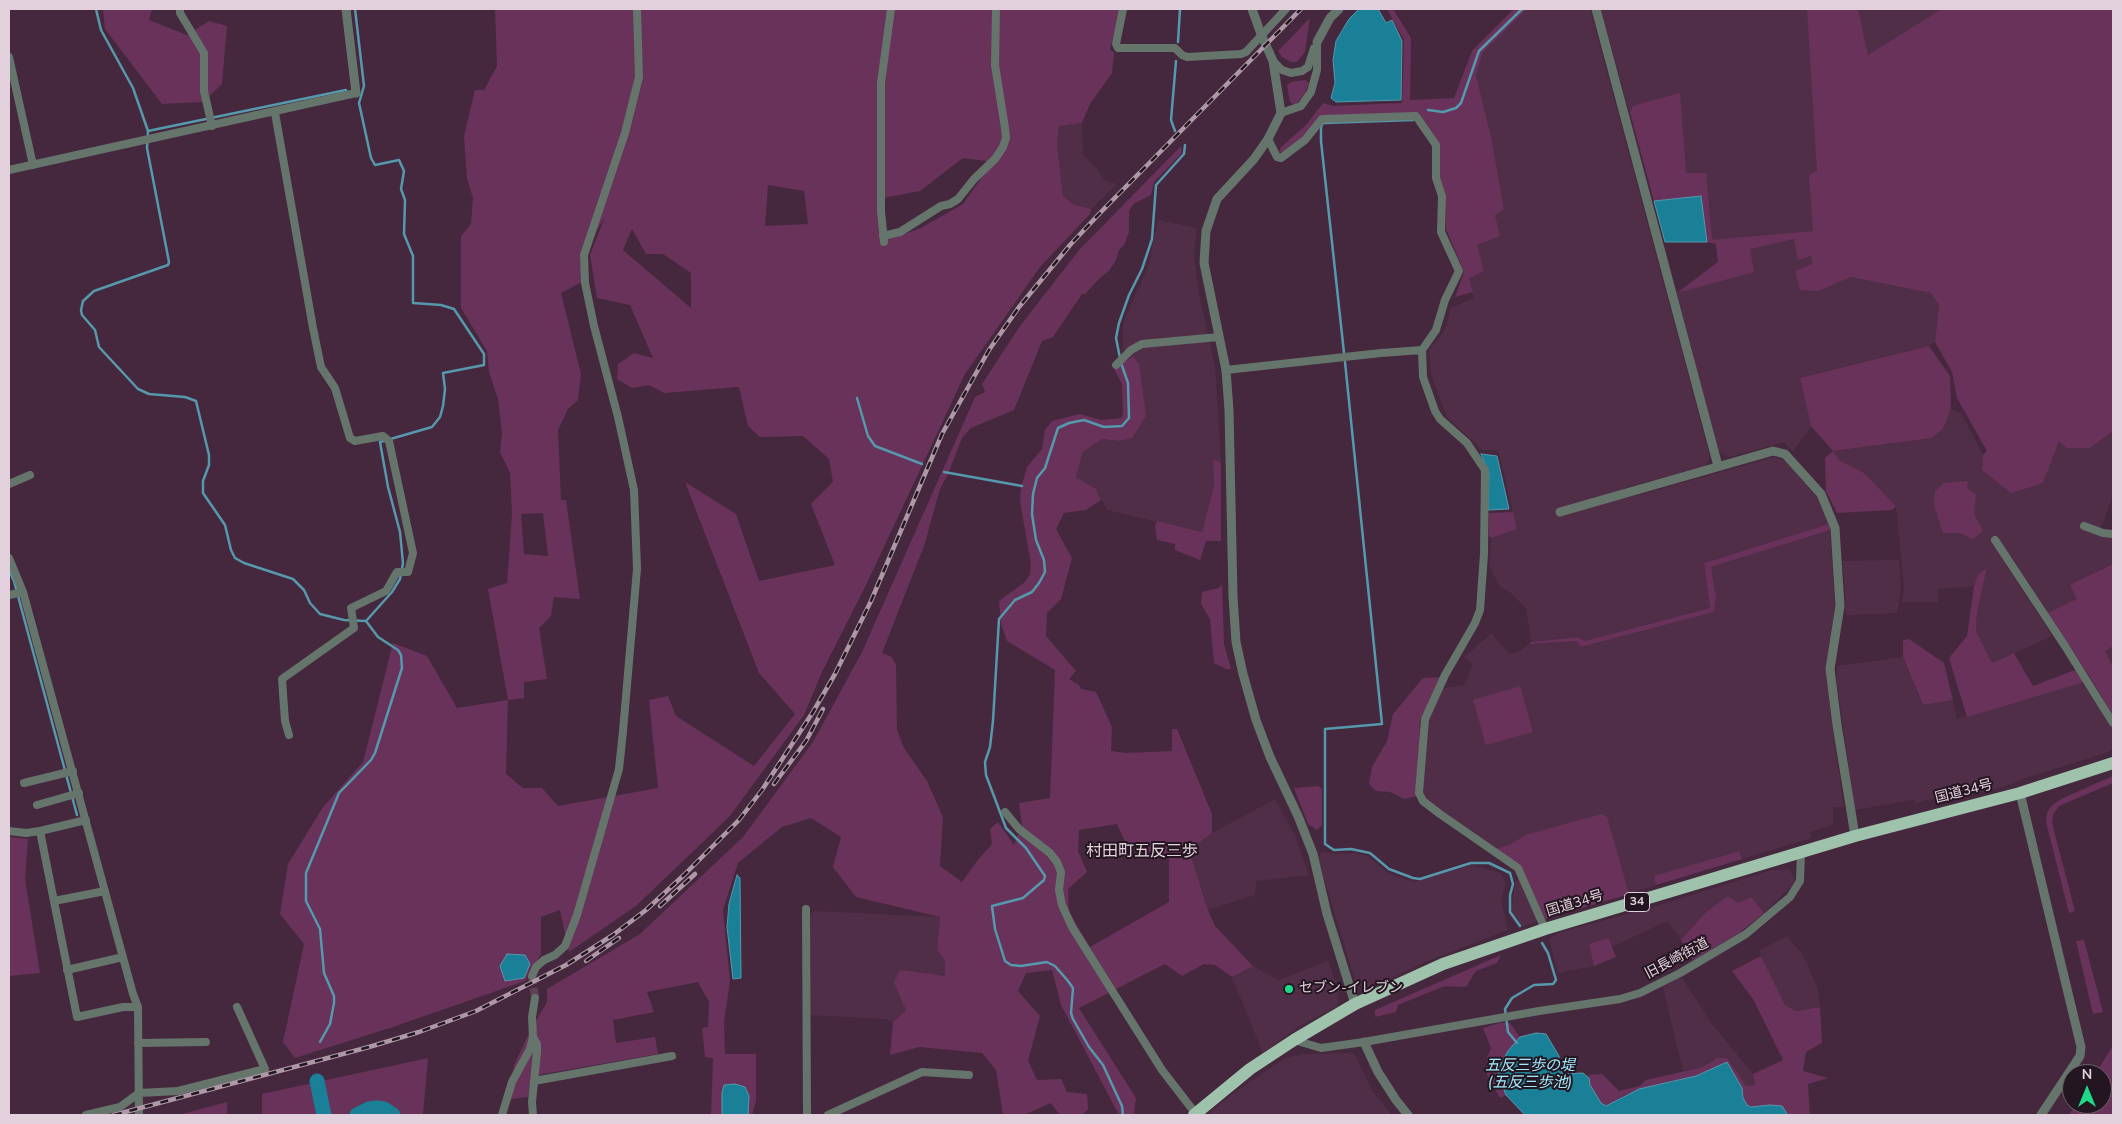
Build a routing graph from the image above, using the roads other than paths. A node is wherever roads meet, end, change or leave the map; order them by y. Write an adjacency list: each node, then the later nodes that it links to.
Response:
1 (180, 9): 18 (street)
2 (346, 9): 15 (street)
3 (637, 9): 56 (street)
4 (891, 9): 5 (street)
5 (996, 9)
6 (1122, 9): 11 (street)
7 (1252, 9): 11 (street)
8 (1286, 9): 11 (street)
9 (1339, 9): 12 (street)
10 (1596, 9): 26 (street)
11 (1261, 34): 14 (street)
12 (1317, 42): 14 (street); 17 (street)
13 (9, 57): 20 (street)
14 (1273, 60): 17 (street)
15 (356, 93): 16 (street)
16 (275, 113): 18 (street); 37 (street)
17 (1281, 113): 19 (street)
18 (212, 126): 20 (street)
19 (1268, 139): 22 (street); 23 (street)
20 (33, 165): 21 (street)
21 (9, 170)
22 (1219, 337): 24 (street); 25 (street)
23 (1422, 350): 25 (street); 53 (street)
24 (1116, 365)
25 (1226, 370): 58 (street)
26 (1718, 466): 29 (street); 48 (street)
27 (30, 475): 28 (street)
28 (9, 484)
29 (1560, 512)
30 (2084, 526): 31 (street)
31 (2113, 534)
32 (1995, 540): 36 (street)
33 (9, 558): 34 (street)
34 (23, 592): 35 (street); 39 (street)
35 (9, 596)
36 (2113, 723)
37 (289, 735)
38 (2113, 763): 42 (highway, 国道34号 / 34)
39 (73, 770): 40 (street); 41 (street)
40 (24, 783)
41 (79, 794): 43 (street); 45 (street)
42 (2020, 794): 48 (highway, 国道34号 / 34); 78 (street)
43 (37, 805)
44 (1005, 812): 70 (street)
45 (86, 820): 47 (street); 50 (street)
46 (9, 831): 47 (street)
47 (40, 831): 51 (street)
48 (1855, 836): 49 (highway, 国道34号 / 34)
49 (1801, 852): 53 (highway, 国道34号 / 34); 64 (street, 旧長崎街道)
50 (105, 891): 51 (street); 54 (street)
51 (54, 901): 55 (street)
52 (806, 909): 75 (street)
53 (1545, 929): 58 (highway, 国道34号 / 34)
54 (122, 957): 55 (street); 59 (street)
55 (67, 970): 59 (street)
56 (532, 976)
57 (536, 998): 61 (street)
58 (1355, 1004): 62 (highway, 国道34号 / 34)
59 (138, 1007): 65 (street)
60 (238, 1007): 69 (street)
61 (533, 1037): 68 (street); 73 (street)
62 (1294, 1040): 64 (street); 70 (highway, 国道34号 / 34)
63 (206, 1042): 65 (street)
64 (1364, 1042): 77 (street)
65 (138, 1043): 69 (street)
66 (672, 1056): 68 (street)
67 (968, 1075): 76 (street)
68 (534, 1081): 74 (street)
69 (139, 1093): 71 (street); 72 (street)
70 (1195, 1114)
71 (86, 1115)
72 (139, 1115)
73 (502, 1115)
74 (533, 1115)
75 (807, 1115)
76 (828, 1115)
77 (1408, 1115)
78 (2041, 1115)

